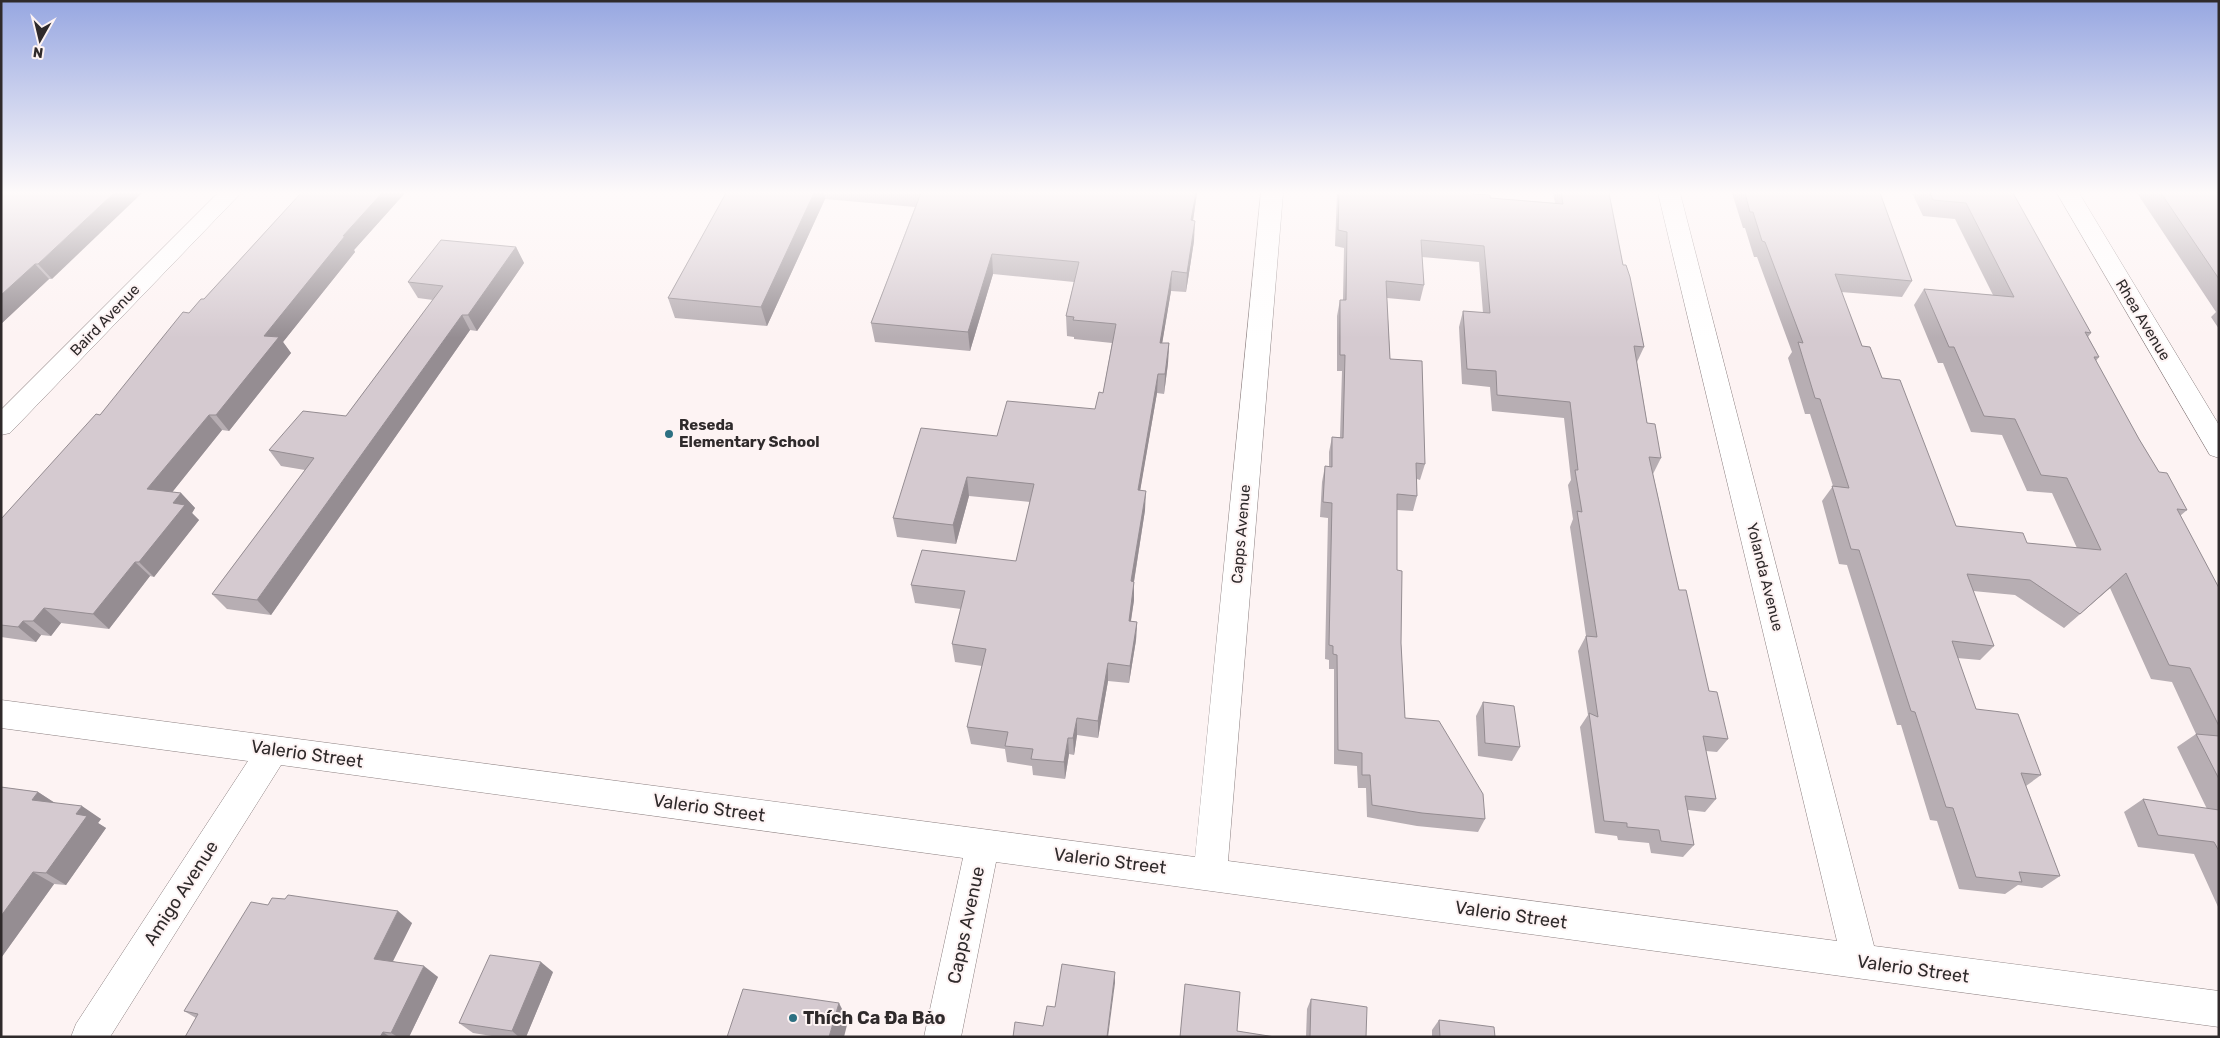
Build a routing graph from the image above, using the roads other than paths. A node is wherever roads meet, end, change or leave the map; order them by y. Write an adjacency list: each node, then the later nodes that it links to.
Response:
1 (182, 241): 5 (street, Baird Avenue)
2 (1268, 241): 10 (street, Capps Avenue)
3 (1681, 241): 11 (street, Yolanda Avenue)
4 (2097, 241): 6 (street, Rhea Avenue)
5 (1, 426)
6 (2219, 448)
7 (1, 714): 8 (street, Valerio Street)
8 (273, 750): 9 (street, Valerio Street); 13 (street, Amigo Avenue)
9 (984, 844): 10 (street, Valerio Street); 14 (street, Capps Avenue)
10 (1210, 874): 11 (street, Valerio Street)
11 (1860, 962): 12 (street, Valerio Street)
12 (2219, 1009)
13 (89, 1037)
14 (942, 1037)

